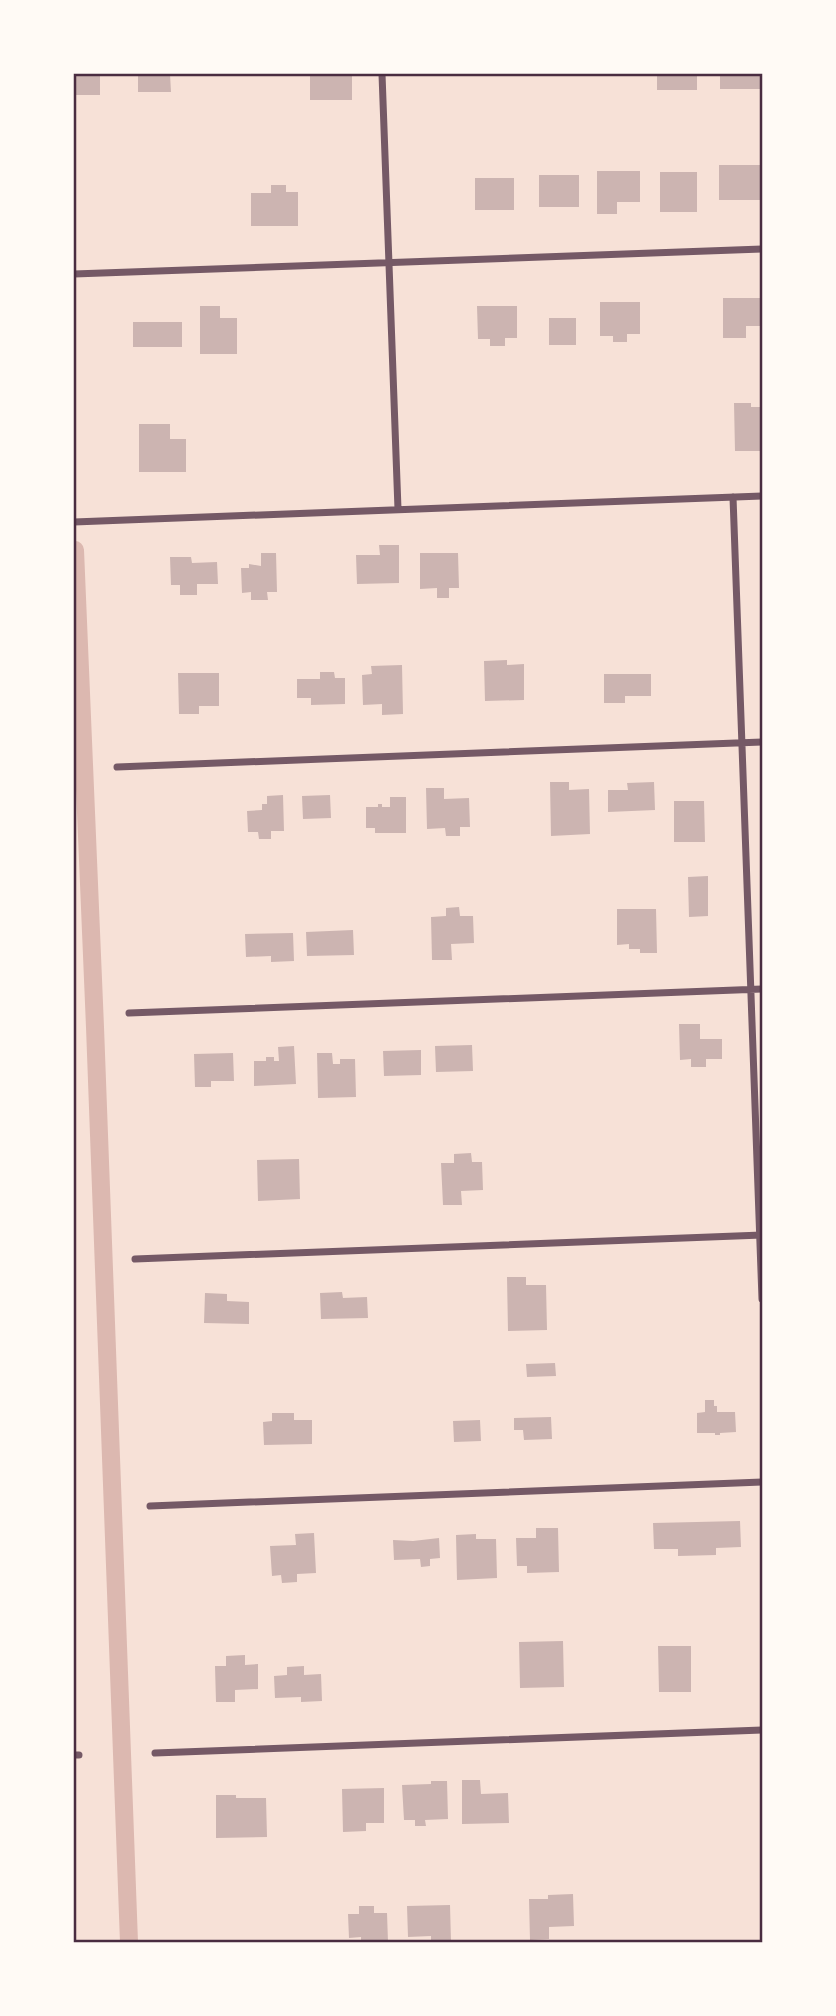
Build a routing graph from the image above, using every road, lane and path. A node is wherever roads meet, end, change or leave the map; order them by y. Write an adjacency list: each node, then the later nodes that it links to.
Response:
1 (382, 74): 3 (street)
2 (762, 249): 3 (street)
3 (387, 263): 4 (street); 7 (street)
4 (74, 274)
5 (762, 496): 6 (street)
6 (733, 497): 7 (street); 10 (street)
7 (398, 509): 8 (street)
8 (74, 522)
9 (762, 742): 10 (street)
10 (741, 743): 11 (street); 12 (street)
11 (117, 767)
12 (752, 989): 13 (street); 14 (street); 15 (street)
13 (762, 989)
14 (129, 1013)
15 (761, 1235): 16 (street); 17 (street)
16 (135, 1259)
17 (762, 1299)
18 (762, 1482): 19 (street)
19 (150, 1506)
20 (762, 1730): 21 (street)
21 (155, 1753)

